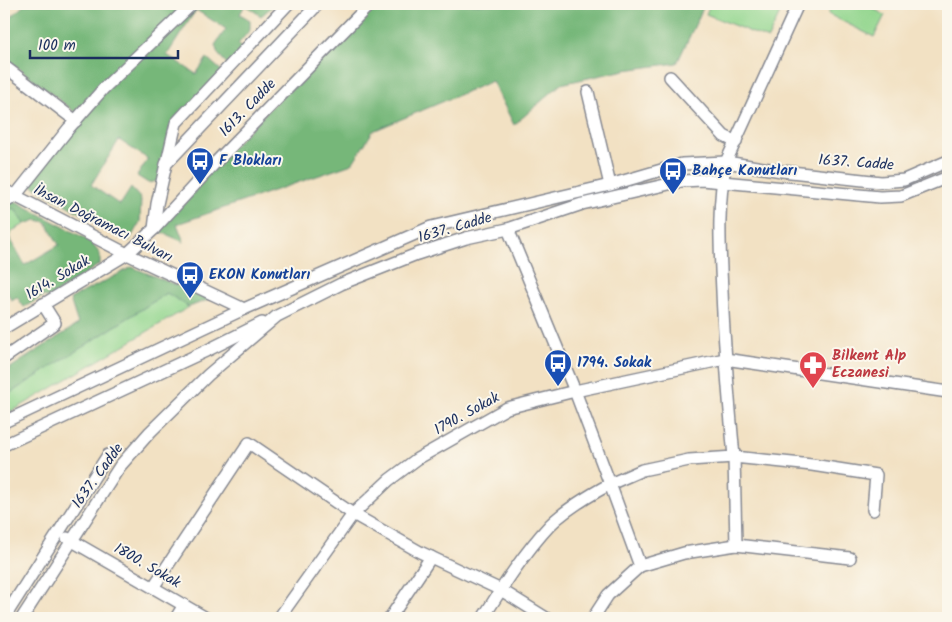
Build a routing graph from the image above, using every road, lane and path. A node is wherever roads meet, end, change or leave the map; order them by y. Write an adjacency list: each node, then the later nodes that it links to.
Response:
1 (192, 4): 9 (street)
2 (288, 4): 13 (street)
3 (318, 4): 13 (street)
4 (370, 4): 20 (street, 1613. Cadde)
5 (798, 4): 10 (street)
6 (4, 66): 9 (street)
7 (670, 77): 10 (street)
8 (588, 92): 16 (street)
9 (76, 120): 18 (street)
10 (736, 142): 12 (street)
11 (948, 161): 12 (street, 1637. Cadde)
12 (726, 162): 15 (street); 16 (street, 1637. Cadde)
13 (166, 164): 20 (street)
14 (948, 177): 15 (street, 1637. Cadde)
15 (722, 182): 21 (street, 1637. Cadde); 28 (street)
16 (610, 185): 24 (street, 1637. Cadde)
17 (4, 190): 18 (street, İhsan Doğramacı Bulvarı)
18 (15, 196): 19 (street); 22 (street, İhsan Doğramacı Bulvarı)
19 (4, 203)
20 (154, 228): 22 (street, 1613. Cadde)
21 (508, 229): 25 (street, 1637. Cadde); 29 (street)
22 (127, 254): 23 (street, 1614. Sokak); 24 (street, İhsan Doğramacı Bulvarı)
23 (43, 304): 26 (street, 1614. Sokak); 27 (street)
24 (244, 309): 31 (street, 1637. Cadde)
25 (277, 316): 32 (street); 39 (street, 1637. Cadde)
26 (4, 328)
27 (4, 358)
28 (725, 359): 29 (street, 1790. Sokak); 30 (street, 1790. Sokak); 34 (street)
29 (575, 391): 35 (street); 37 (street, 1790. Sokak)
30 (948, 392)
31 (4, 422)
32 (4, 446)
33 (108, 455): 38 (street)
34 (734, 457): 35 (street); 36 (street); 40 (street)
35 (610, 484): 43 (street); 45 (street)
36 (873, 510)
37 (353, 514): 41 (street); 44 (street); 51 (street, 1790. Sokak)
38 (58, 532): 39 (street, 1800. Sokak); 47 (street)
39 (72, 541): 44 (street, 1800. Sokak); 48 (street, 1637. Cadde)
40 (736, 545): 42 (street); 43 (street)
41 (431, 557): 45 (street); 52 (street)
42 (850, 558)
43 (640, 566): 55 (street)
44 (154, 586): 46 (street, 1800. Sokak)
45 (501, 590): 53 (street); 54 (street)
46 (184, 605): 49 (street); 50 (street, 1800. Sokak)
47 (4, 618)
48 (22, 618)
49 (176, 618)
50 (206, 618)
51 (279, 618)
52 (390, 618)
53 (483, 618)
54 (546, 618)
55 (593, 618)

